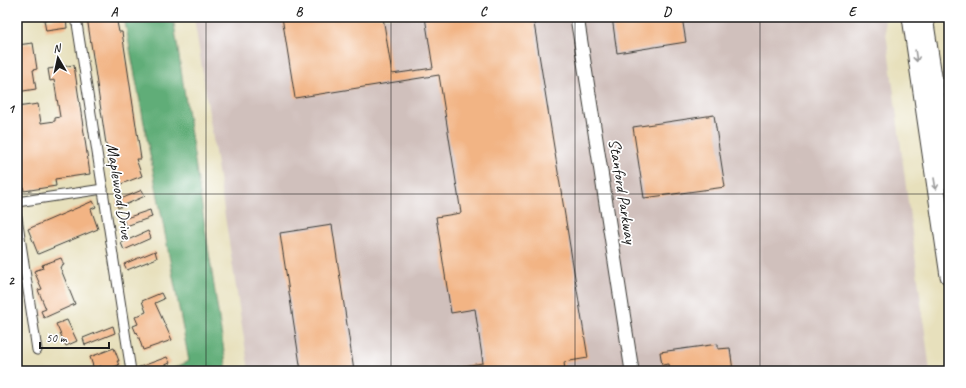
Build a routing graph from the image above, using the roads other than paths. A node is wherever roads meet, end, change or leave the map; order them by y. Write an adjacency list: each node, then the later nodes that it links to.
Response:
1 (76, 17): 6 (street, Maplewood Drive)
2 (577, 17): 12 (street, Stanford Parkway)
3 (911, 17): 9 (highway, one-way to 9)
4 (924, 17): 5 (highway)
5 (949, 181)
6 (103, 189): 7 (street); 11 (street, Maplewood Drive)
7 (17, 202)
8 (17, 217): 10 (street)
9 (949, 276)
10 (37, 350)
11 (131, 371)
12 (632, 371)

